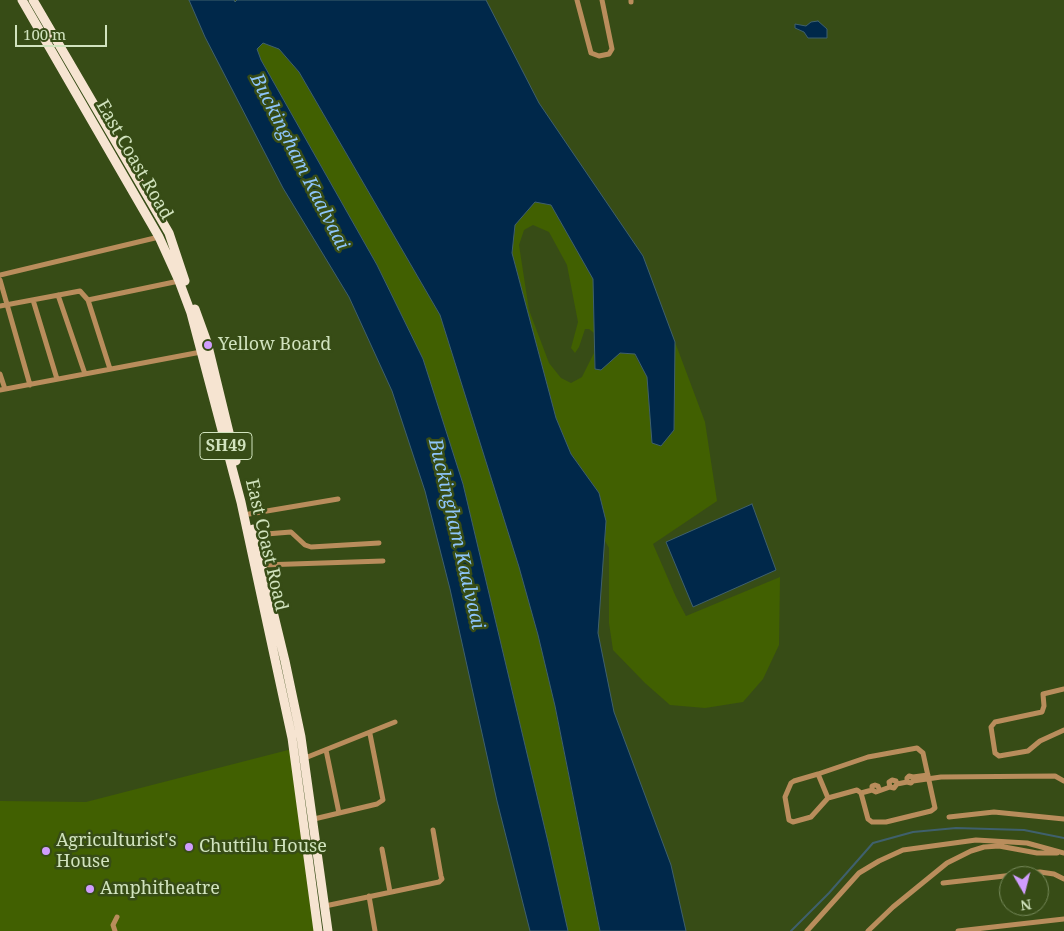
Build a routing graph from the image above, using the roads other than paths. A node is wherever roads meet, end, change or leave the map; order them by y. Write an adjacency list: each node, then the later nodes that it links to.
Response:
1 (22, 0): 5 (main road, East Coast Road / SH49)
2 (34, 0): 22 (main road, East Coast Road / SH49)
3 (577, 0): 4 (street)
4 (602, 0)
5 (159, 237): 6 (street); 8 (main road, East Coast Road / SH49)
6 (0, 276)
7 (0, 280): 12 (street)
8 (179, 281): 11 (street); 14 (main road, East Coast Road / SH49)
9 (58, 295): 10 (street); 11 (street); 17 (street)
10 (33, 300): 12 (street); 18 (street)
11 (88, 300): 15 (street)
12 (7, 305): 13 (street); 19 (street)
13 (0, 306)
14 (201, 352): 15 (street); 31 (main road, East Coast Road / SH49)
15 (110, 369): 17 (street)
16 (0, 374): 20 (street)
17 (85, 374): 18 (street)
18 (58, 379): 19 (street)
19 (30, 384): 20 (street)
20 (2, 390)
21 (338, 499): 22 (street)
22 (249, 514): 23 (main road, East Coast Road / SH49)
23 (254, 535): 24 (street); 26 (main road, East Coast Road / SH49)
24 (379, 543)
25 (383, 561): 26 (street)
26 (262, 565): 31 (main road, East Coast Road / SH49)
27 (1064, 689): 29 (street)
28 (395, 722): 30 (street)
29 (1064, 730)
30 (370, 734): 32 (street); 39 (street)
31 (298, 745): 33 (main road, East Coast Road / SH49); 54 (main road, East Coast Road / SH49)
32 (326, 750): 33 (street); 39 (street)
33 (305, 758): 41 (main road, East Coast Road / SH49)
34 (818, 774): 35 (street); 38 (street); 38 (street)
35 (928, 777): 36 (street); 37 (street); 37 (street)
36 (1064, 780)
37 (860, 792): 38 (street)
38 (828, 798)
39 (339, 813): 41 (street)
40 (949, 817): 42 (street)
41 (314, 819): 50 (main road, East Coast Road / SH49)
42 (1064, 819)
43 (433, 830): 48 (street)
44 (382, 848): 48 (street)
45 (1063, 853): 57 (street); 58 (street)
46 (1064, 879): 47 (street)
47 (943, 883)
48 (390, 892): 49 (street)
49 (369, 896): 50 (street); 56 (street)
50 (326, 906): 55 (main road, East Coast Road / SH49)
51 (117, 917): 53 (street)
52 (1064, 919): 59 (street)
53 (115, 931)
54 (318, 931)
55 (328, 931)
56 (375, 931)
57 (807, 931)
58 (868, 931)
59 (958, 931)

